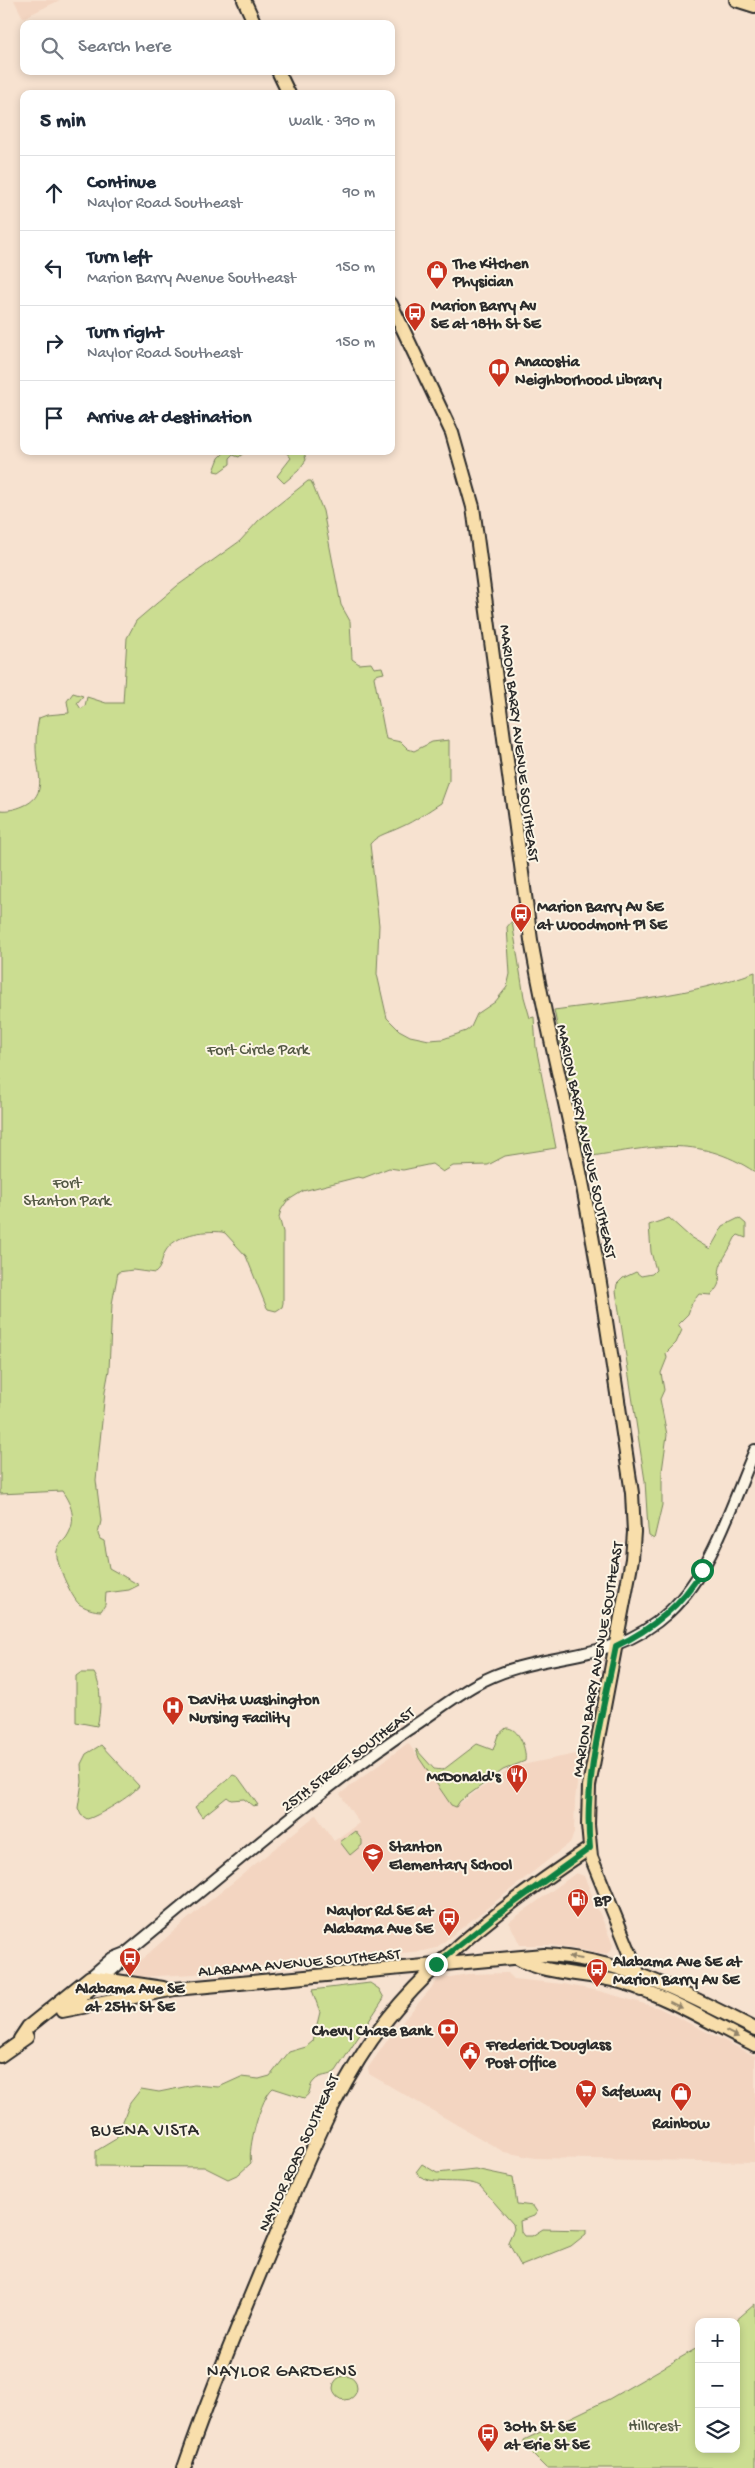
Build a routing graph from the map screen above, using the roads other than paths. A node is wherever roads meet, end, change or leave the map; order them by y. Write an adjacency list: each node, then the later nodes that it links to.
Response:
1 (244, 0): 4 (main road)
2 (736, 0): 3 (main road)
3 (755, 6)
4 (253, 20)
5 (280, 75): 6 (main road)
6 (287, 90)
7 (395, 312): 9 (main road, MARION BARRY AVENUE SOUTHEAST)
8 (755, 1450): 9 (street)
9 (616, 1646): 10 (main road, MARION BARRY AVENUE SOUTHEAST); 14 (street, 25TH STREET SOUTHEAST)
10 (590, 1848): 12 (main road, NAYLOR ROAD SOUTHEAST); 13 (main road, MARION BARRY AVENUE SOUTHEAST)
11 (517, 1958): 12 (main road, ALABAMA AVENUE SOUTHEAST); 13 (main road, ALABAMA AVENUE SOUTHEAST, one-way to 11); 16 (main road, ALABAMA AVENUE SOUTHEAST)
12 (436, 1964): 15 (main road, ALABAMA AVENUE SOUTHEAST); 22 (main road, NAYLOR ROAD SOUTHEAST)
13 (639, 1974): 16 (main road, MARION BARRY AVENUE SOUTHEAST); 18 (main road, ALABAMA AVENUE SOUTHEAST)
14 (96, 1978): 15 (main road, ALABAMA AVENUE SOUTHEAST); 17 (main road, ALABAMA AVENUE SOUTHEAST); 19 (main road, ALABAMA AVENUE SOUTHEAST)
15 (175, 1989): 17 (main road, ALABAMA AVENUE SOUTHEAST)
16 (641, 1990): 20 (main road, ALABAMA AVENUE SOUTHEAST, one-way to 20)
17 (62, 2011): 19 (main road, ALABAMA AVENUE SOUTHEAST)
18 (755, 2029)
19 (20, 2039): 21 (main road, ALABAMA AVENUE SOUTHEAST)
20 (755, 2045)
21 (0, 2056)
22 (184, 2468)

